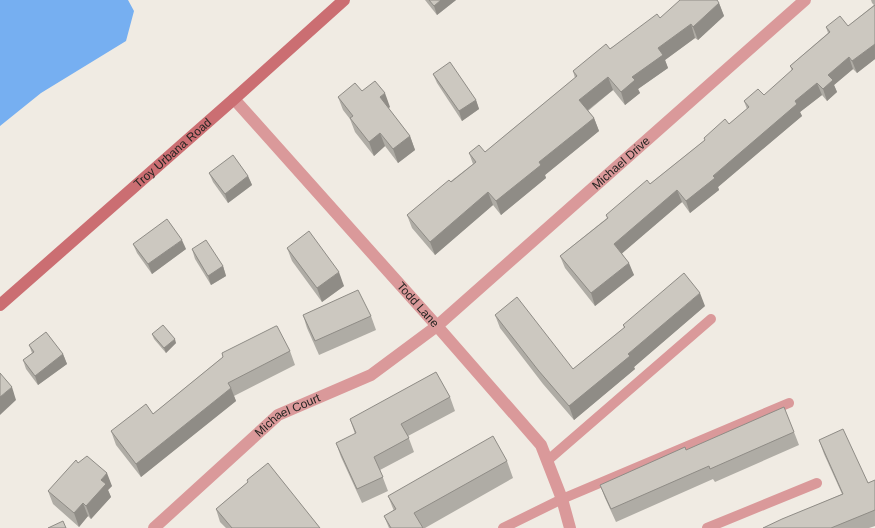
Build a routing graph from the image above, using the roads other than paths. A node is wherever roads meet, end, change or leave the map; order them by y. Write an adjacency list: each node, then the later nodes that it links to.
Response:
1 (344, 0): 3 (street, Troy Urbana Road)
2 (805, 0): 6 (street, Michael Drive)
3 (234, 99): 4 (street, Troy Urbana Road); 6 (street, Todd Lane)
4 (0, 305)
5 (710, 319): 8 (lane)
6 (437, 326): 8 (street, Todd Lane); 11 (street, Michael Court)
7 (789, 403): 10 (lane)
8 (547, 461): 10 (street, Todd Lane)
9 (817, 483): 14 (lane)
10 (562, 499): 12 (lane); 13 (street, Todd Lane)
11 (154, 528)
12 (503, 528)
13 (570, 528)
14 (707, 528)

